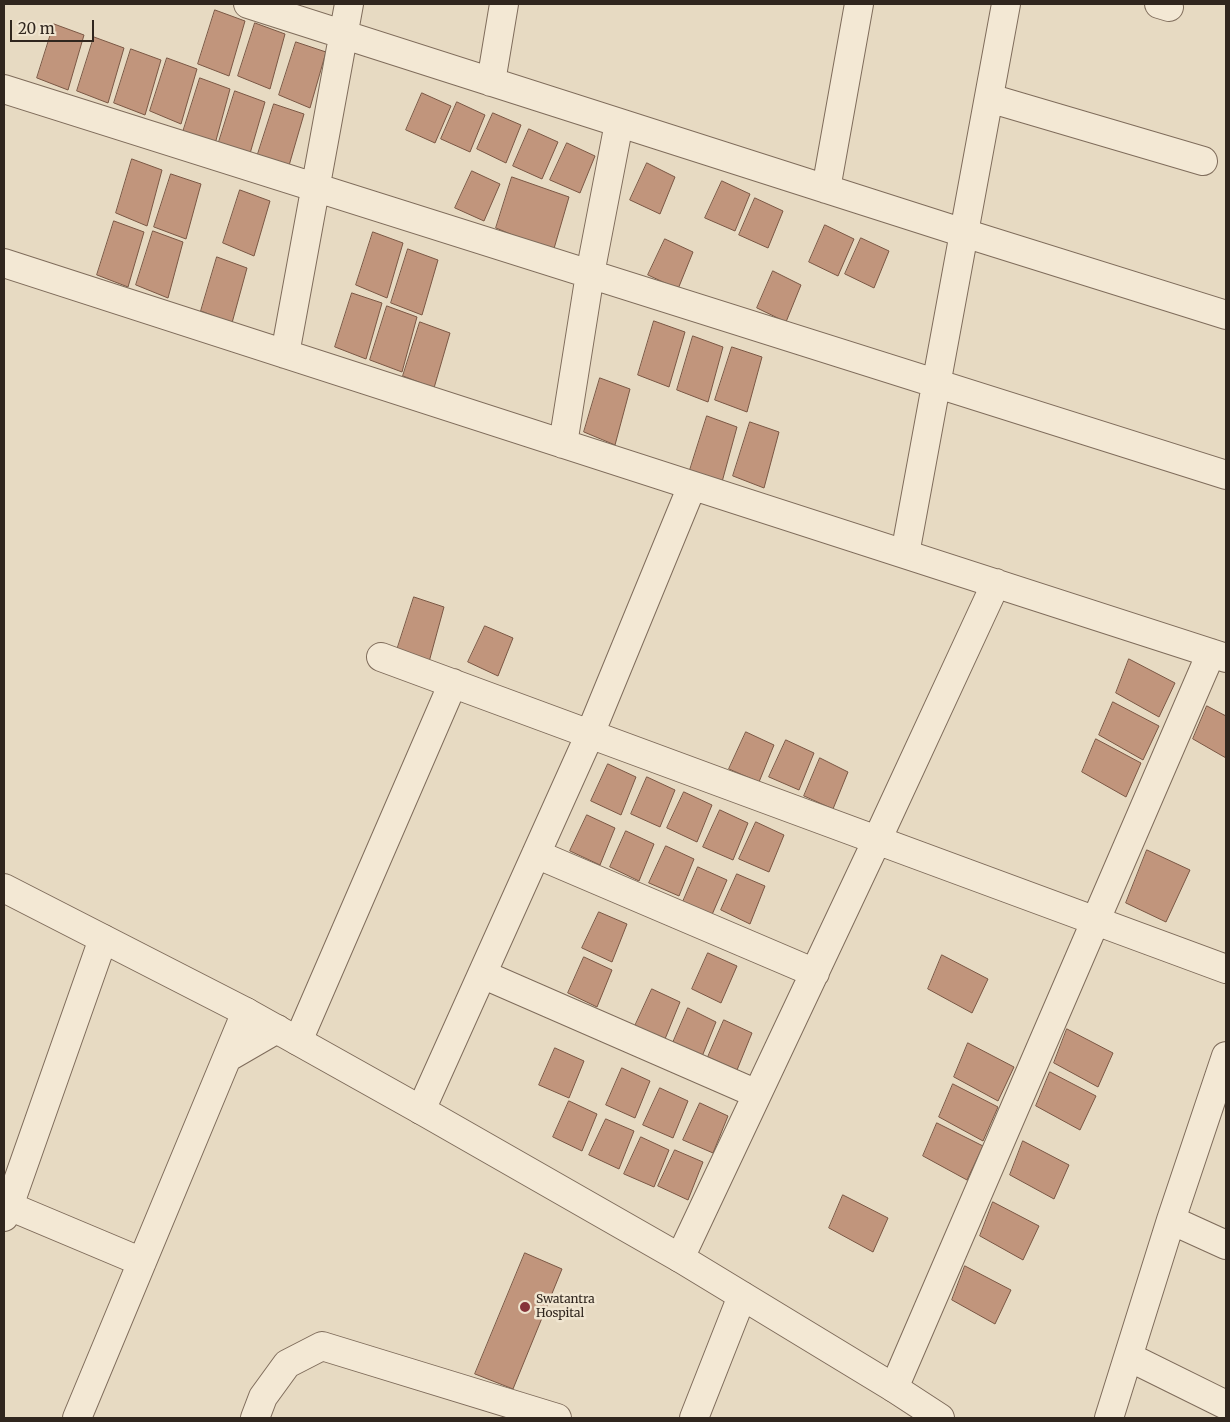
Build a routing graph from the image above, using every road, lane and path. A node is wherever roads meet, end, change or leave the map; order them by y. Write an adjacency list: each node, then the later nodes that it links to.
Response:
1 (248, 4): 6 (street)
2 (349, 4): 6 (street)
3 (504, 4): 7 (street)
4 (859, 4): 13 (street)
5 (1006, 4): 9 (street)
6 (344, 35): 7 (street); 12 (street)
7 (491, 82): 10 (street)
8 (4, 89): 12 (street)
9 (989, 98): 11 (street); 14 (street)
10 (619, 123): 13 (street); 16 (street)
11 (1202, 161)
12 (316, 188): 16 (street); 18 (street)
13 (826, 189): 14 (street)
14 (964, 233): 17 (street); 19 (street)
15 (4, 263): 18 (street)
16 (590, 274): 19 (street); 20 (street)
17 (1226, 315)
18 (285, 354): 20 (street)
19 (936, 384): 21 (street); 23 (street)
20 (563, 444): 22 (street)
21 (1226, 474)
22 (692, 486): 23 (street); 28 (street)
23 (905, 554): 24 (street)
24 (996, 583): 25 (street); 29 (street)
25 (1218, 655): 32 (street)
26 (381, 657): 27 (street)
27 (453, 683): 28 (street); 38 (street)
28 (590, 734): 29 (street); 30 (street)
29 (877, 840): 32 (street); 35 (street)
30 (536, 854): 35 (street); 36 (street)
31 (4, 888): 33 (street)
32 (1095, 921): 34 (street); 50 (street)
33 (103, 938): 37 (street); 43 (street)
34 (1226, 969)
35 (815, 973): 41 (street)
36 (482, 974): 41 (street); 42 (street)
37 (246, 1012): 38 (street); 40 (street)
38 (288, 1035): 40 (street); 42 (street)
39 (1226, 1056): 44 (street)
40 (227, 1058): 47 (street)
41 (758, 1094): 46 (street)
42 (422, 1110): 46 (street)
43 (5, 1209): 47 (street)
44 (1171, 1220): 45 (street); 49 (street)
45 (1226, 1245)
46 (680, 1258): 48 (street)
47 (142, 1262): 52 (street)
48 (742, 1296): 50 (street); 55 (street)
49 (1129, 1357): 51 (street); 57 (street)
50 (894, 1388): 56 (street)
51 (1226, 1405)
52 (83, 1417)
53 (254, 1418): 54 (street)
54 (556, 1418)
55 (694, 1418)
56 (940, 1418)
57 (1109, 1418)

